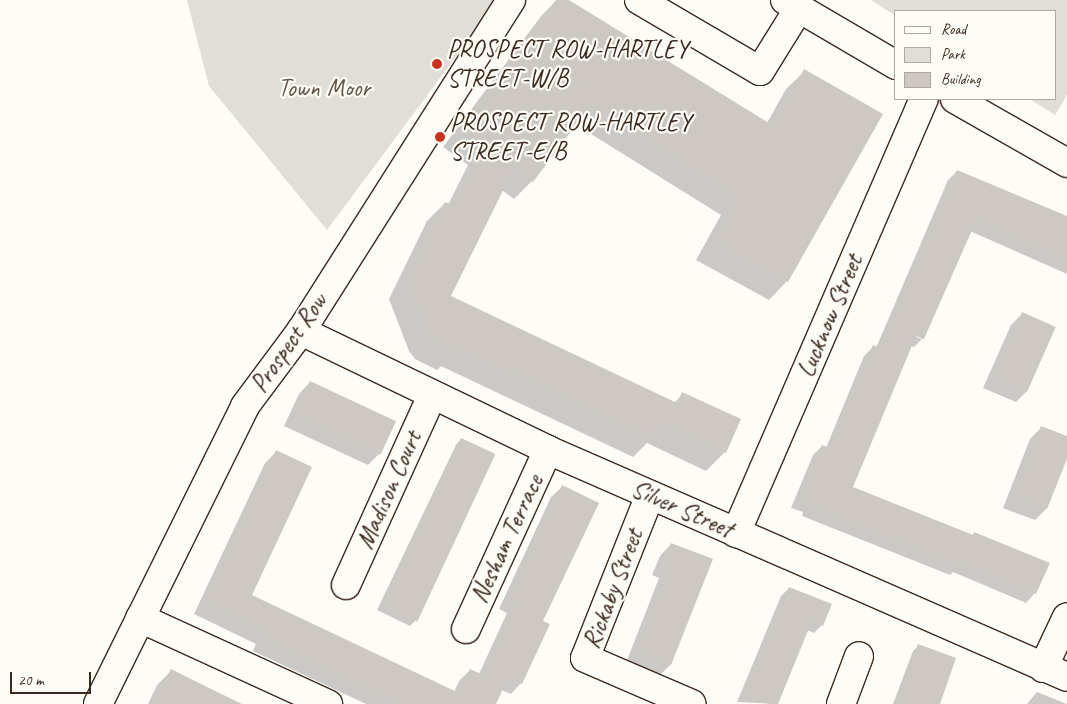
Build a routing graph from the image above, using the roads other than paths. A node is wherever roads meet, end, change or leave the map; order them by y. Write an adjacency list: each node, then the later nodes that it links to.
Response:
1 (511, 0): 8 (street, Prospect Row)
2 (639, 0): 3 (street)
3 (792, 4): 4 (street)
4 (894, 64)
5 (924, 100): 12 (street, Lucknow Street)
6 (957, 100): 7 (street)
7 (1067, 163)
8 (301, 331): 9 (street, Silver Street); 15 (street, Prospect Row)
9 (432, 396): 10 (street, Silver Street); 13 (street, Madison Court)
10 (548, 450): 11 (street, Silver Street); 16 (street, Nesham Terrace)
11 (650, 495): 12 (street, Silver Street); 22 (street, Rickaby Street)
12 (736, 533): 18 (street, Silver Street)
13 (346, 585)
14 (1067, 617): 18 (street)
15 (140, 618): 19 (street); 20 (street, Prospect Row)
16 (466, 629)
17 (859, 656): 23 (street)
18 (1055, 673)
19 (296, 697): 21 (street)
20 (98, 704)
21 (328, 704)
22 (692, 704)
23 (841, 704)

